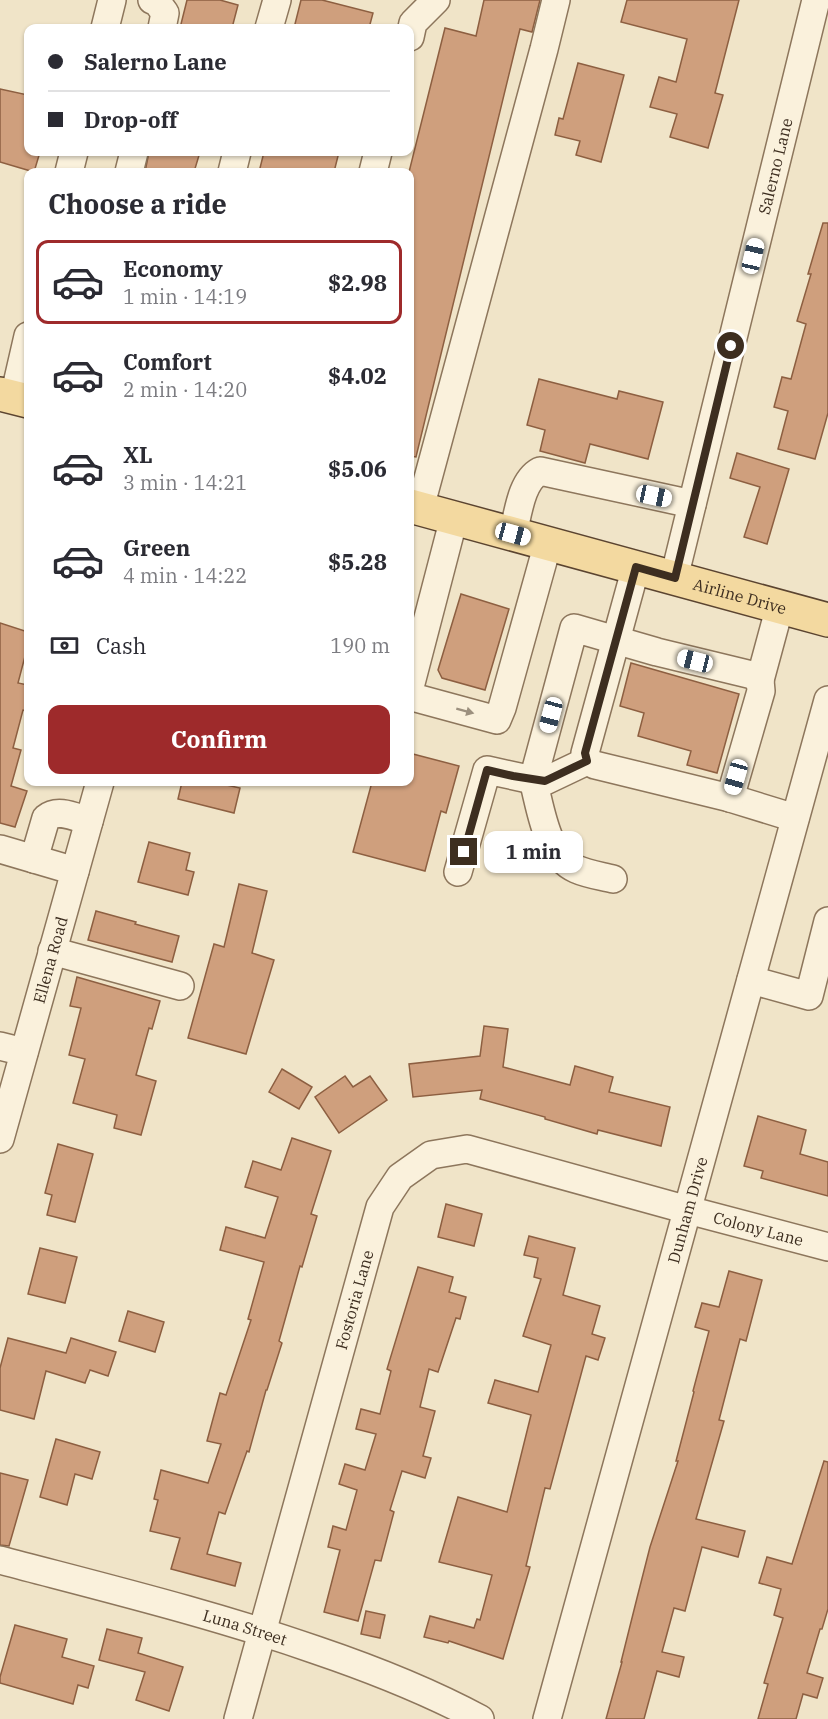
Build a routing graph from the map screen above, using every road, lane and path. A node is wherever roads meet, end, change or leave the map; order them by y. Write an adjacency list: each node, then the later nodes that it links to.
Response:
1 (112, 0): 7 (street)
2 (153, 0): 8 (street)
3 (277, 0): 9 (street)
4 (436, 0): 10 (street)
5 (556, 0): 14 (street)
6 (816, 0): 13 (street, Salerno Lane)
7 (106, 24)
8 (163, 24)
9 (270, 24)
10 (413, 24)
11 (24, 354): 12 (street)
12 (14, 398)
13 (692, 504): 16 (street); 19 (street, Salerno Lane)
14 (415, 507): 15 (main road, Airline Drive)
15 (454, 518): 16 (main road, Airline Drive); 23 (street)
16 (513, 534): 17 (main road, Airline Drive)
17 (548, 543): 18 (main road, Airline Drive); 25 (street, one-way to 17)
18 (636, 567): 19 (main road, Airline Drive); 22 (street)
19 (675, 578): 20 (main road, Airline Drive)
20 (780, 606): 21 (main road, Airline Drive); 24 (street)
21 (828, 620)
22 (617, 640): 24 (street); 27 (street); 28 (street)
23 (414, 672)
24 (760, 680): 30 (street)
25 (414, 697)
26 (827, 705): 31 (street, Dunham Drive)
27 (587, 761): 28 (street); 30 (street)
28 (534, 780): 36 (street); 37 (street)
29 (99, 786): 32 (street, Ellena Road)
30 (730, 798): 31 (street)
31 (795, 818): 40 (street, Dunham Drive)
32 (89, 821): 34 (street); 35 (street, Ellena Road)
33 (0, 849): 34 (street)
34 (34, 859): 35 (street)
35 (75, 871): 39 (street, Ellena Road)
36 (458, 872)
37 (613, 879)
38 (828, 921): 42 (street)
39 (52, 951): 41 (street); 43 (street, Ellena Road)
40 (751, 980): 42 (street); 45 (street, Dunham Drive)
41 (180, 986)
42 (818, 999)
43 (12, 1049): 44 (street, Ellena Road)
44 (0, 1139)
45 (688, 1210): 46 (street, Colony Lane); 48 (street, Fostoria Lane); 51 (street, Dunham Drive)
46 (828, 1247)
47 (0, 1560): 48 (street, Luna Street)
48 (262, 1631): 49 (street, Fostoria Lane); 50 (street, Luna Street)
49 (238, 1719)
50 (480, 1719)
51 (547, 1719)

